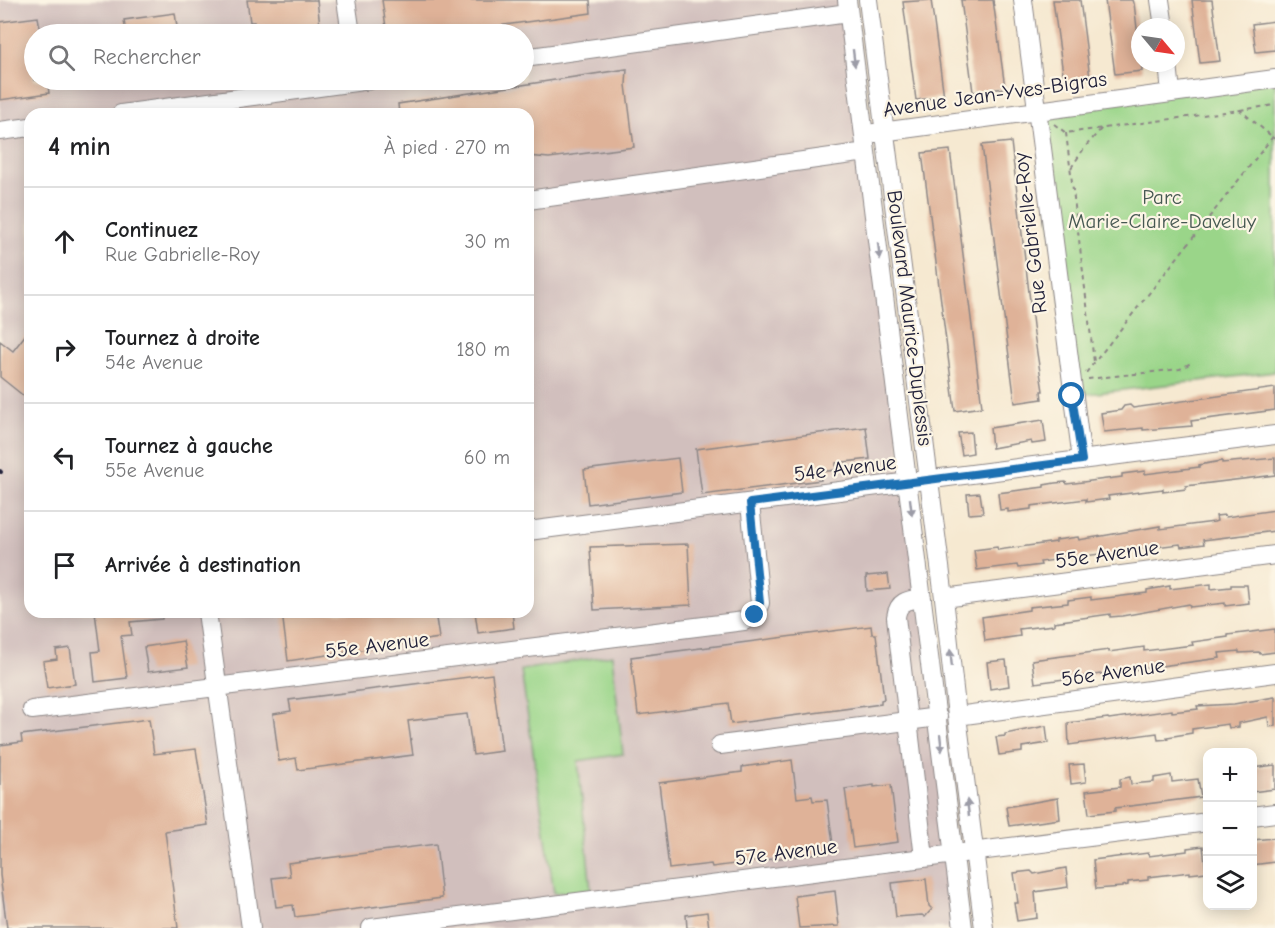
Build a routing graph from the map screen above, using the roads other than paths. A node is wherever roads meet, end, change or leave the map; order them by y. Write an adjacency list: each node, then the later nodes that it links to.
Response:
1 (346, 0): 7 (street)
2 (868, 0): 17 (street, Boulevard Maurice-Duplessis)
3 (1023, 0): 14 (street, Rue Gabrielle-Roy)
4 (1160, 0): 6 (street)
5 (847, 6): 8 (street); 18 (street, Boulevard Maurice-Duplessis, one-way to 18)
6 (1163, 18)
7 (350, 24)
8 (534, 56)
9 (1169, 72): 12 (street)
10 (1275, 79): 12 (street, Avenue Jean-Yves-Bigras)
11 (291, 90): 13 (street)
12 (1171, 93): 14 (street, Avenue Jean-Yves-Bigras)
13 (164, 108)
14 (1038, 111): 17 (street, Avenue Jean-Yves-Bigras); 21 (street, Rue Gabrielle-Roy)
15 (24, 128): 16 (street)
16 (0, 131)
17 (884, 131): 18 (street, Avenue Jean-Yves-Bigras); 22 (street, Boulevard Maurice-Duplessis)
18 (865, 143): 19 (street, Avenue Jean-Yves-Bigras); 23 (street, Boulevard Maurice-Duplessis, one-way to 23)
19 (534, 199)
20 (1275, 435): 21 (street, 54e Avenue)
21 (1082, 460): 22 (street, 54e Avenue)
22 (929, 480): 23 (street, 54e Avenue); 28 (street, Boulevard Maurice-Duplessis)
23 (908, 483): 24 (street, 54e Avenue); 27 (street, Boulevard Maurice-Duplessis, one-way to 27)
24 (750, 503): 25 (street, 54e Avenue); 31 (street, 55e Avenue)
25 (534, 530)
26 (1275, 555): 28 (street, 55e Avenue)
27 (922, 598): 34 (street, Boulevard Maurice-Duplessis); 35 (street)
28 (944, 598): 33 (street, Boulevard Maurice-Duplessis, one-way to 28)
29 (208, 618): 31 (street)
30 (1275, 673): 33 (street, 56e Avenue)
31 (217, 688): 32 (street, 55e Avenue); 43 (street)
32 (32, 710)
33 (957, 716): 40 (street, Boulevard Maurice-Duplessis, one-way to 33)
34 (938, 717): 35 (street); 41 (street, Boulevard Maurice-Duplessis, one-way to 41)
35 (908, 721): 36 (street); 42 (street)
36 (720, 745)
37 (1275, 813): 38 (street)
38 (1257, 815)
39 (1203, 823): 40 (street, 57e Avenue)
40 (973, 850): 41 (street, 57e Avenue); 46 (street, Boulevard Maurice-Duplessis)
41 (953, 854): 42 (street, 57e Avenue); 45 (street, Boulevard Maurice-Duplessis)
42 (924, 858): 44 (street, 57e Avenue)
43 (251, 928)
44 (371, 928)
45 (963, 928)
46 (984, 928)

